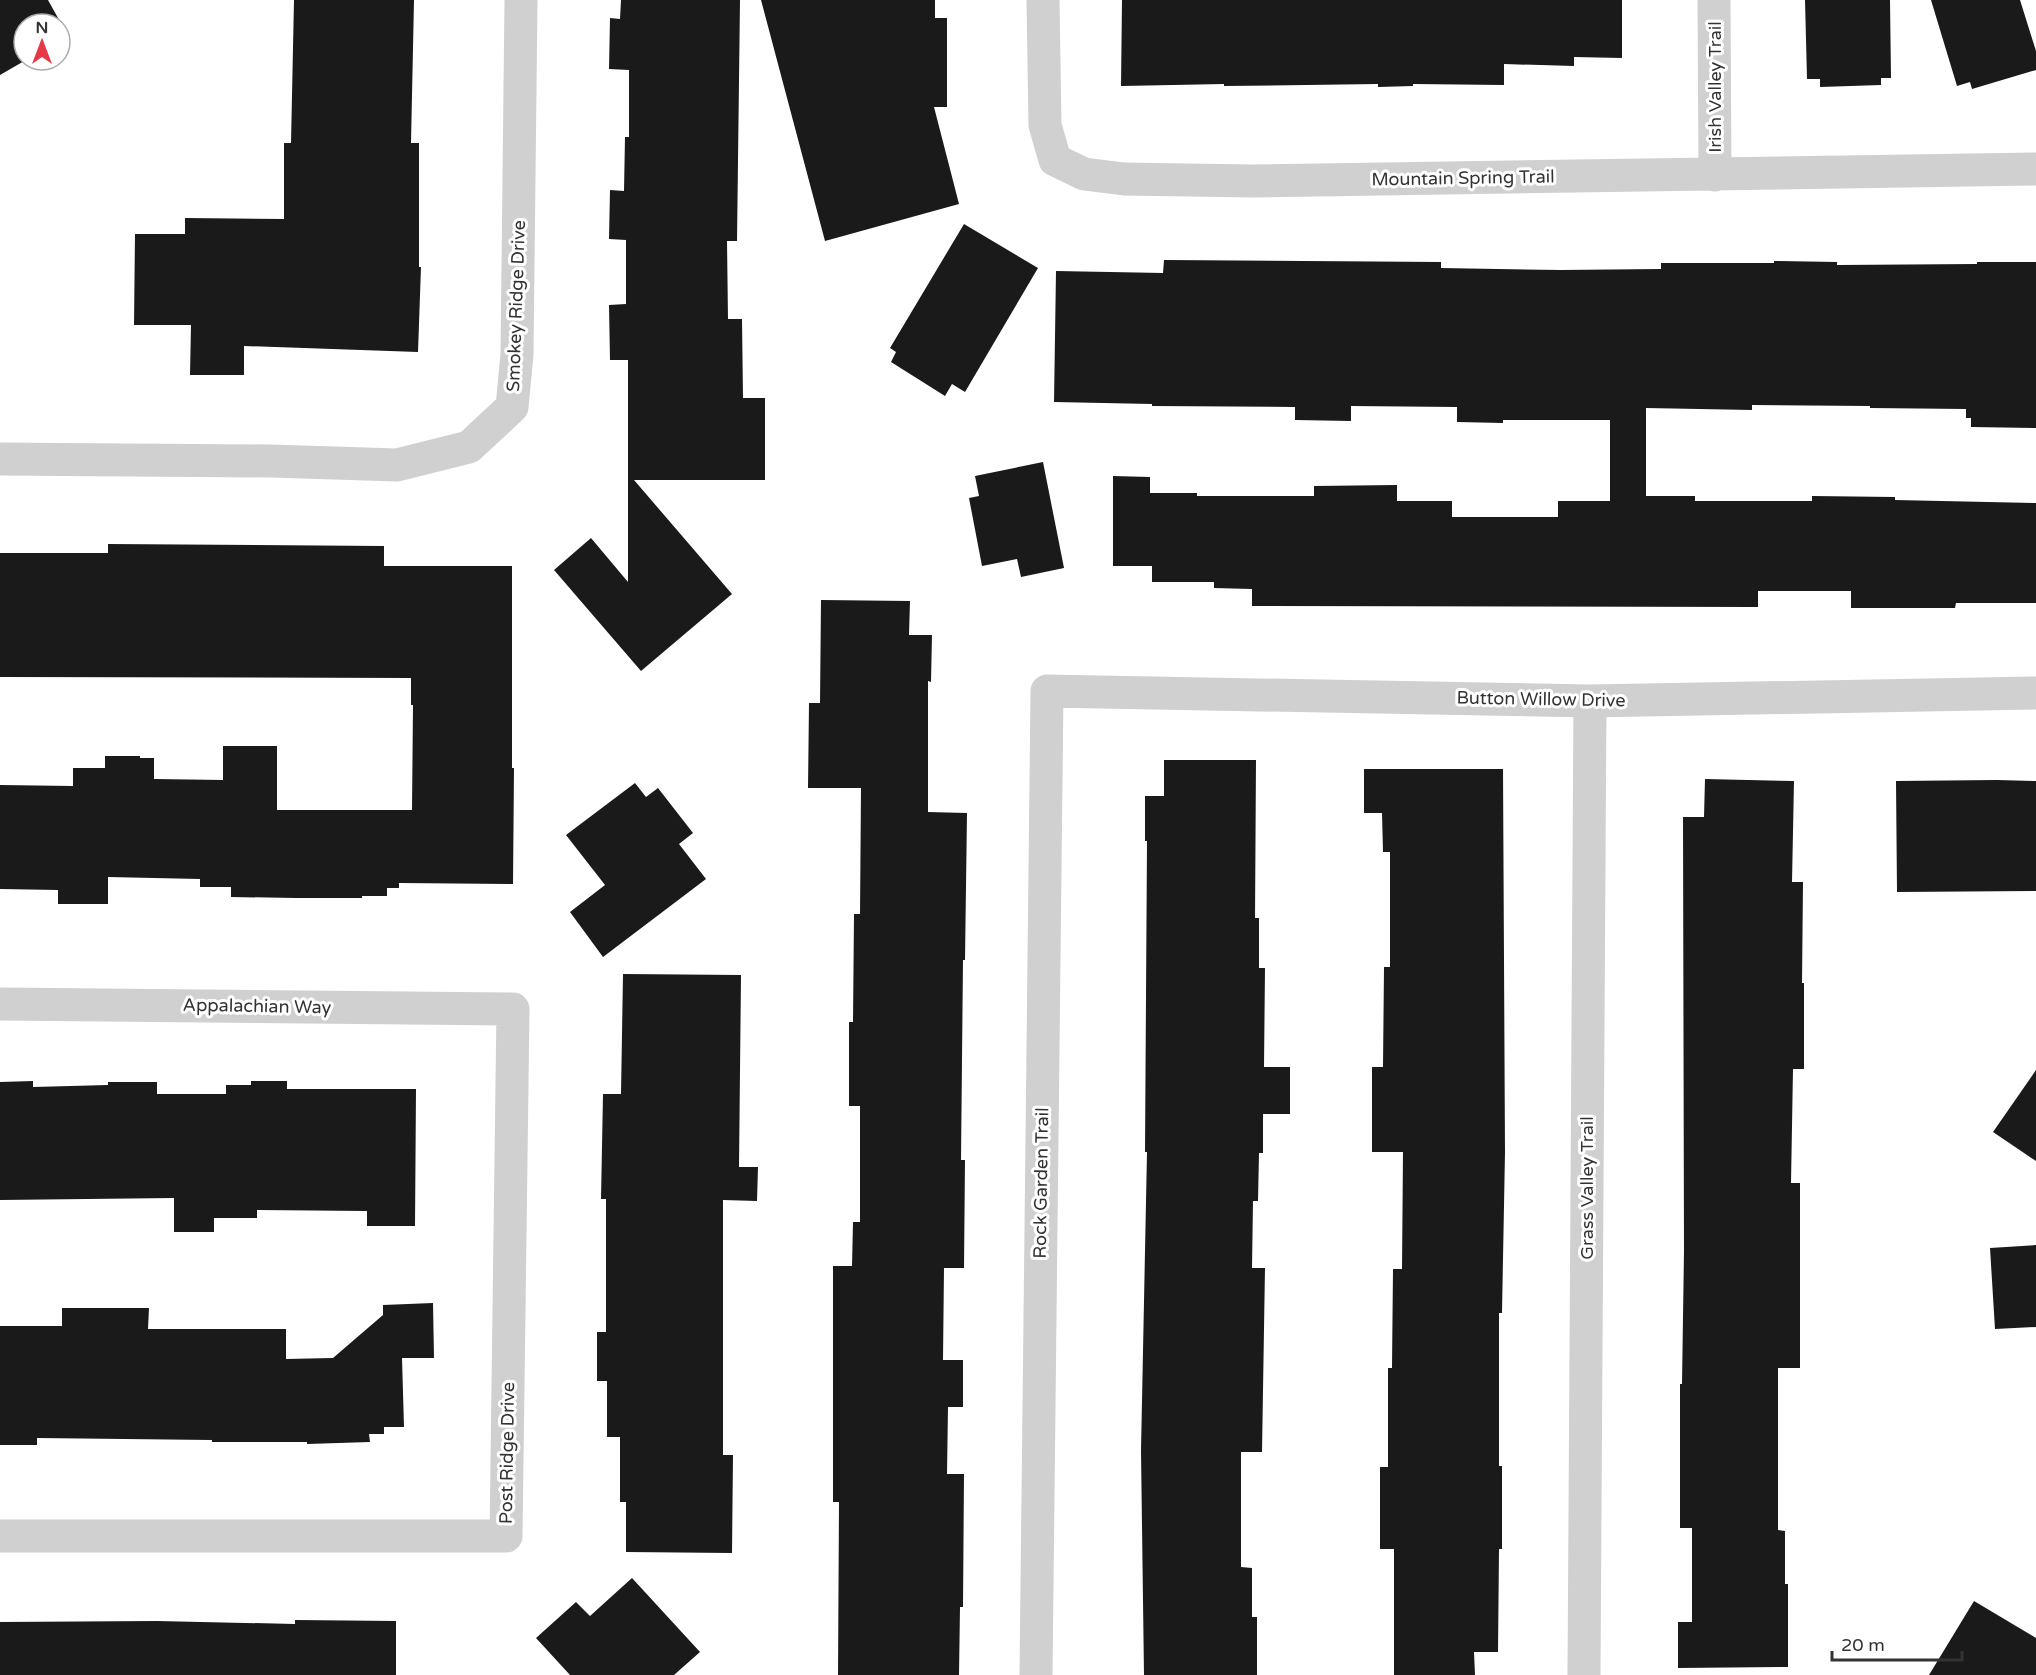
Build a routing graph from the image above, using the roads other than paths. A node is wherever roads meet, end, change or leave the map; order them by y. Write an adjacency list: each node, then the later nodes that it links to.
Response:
1 (521, 0): 6 (street, Smokey Ridge Drive)
2 (1043, 0): 5 (street, Mountain Spring Trail)
3 (1714, 0): 5 (street, Irish Valley Trail)
4 (2036, 170): 5 (street, Mountain Spring Trail)
5 (1715, 175)
6 (0, 459)
7 (1047, 691): 9 (street, Button Willow Drive); 13 (street, Rock Garden Trail)
8 (2036, 693): 9 (street, Button Willow Drive)
9 (1590, 701): 14 (street, Grass Valley Trail)
10 (0, 1004): 11 (street, Appalachian Way)
11 (513, 1009): 12 (street, Post Ridge Drive)
12 (0, 1536)
13 (1036, 1675)
14 (1584, 1675)

